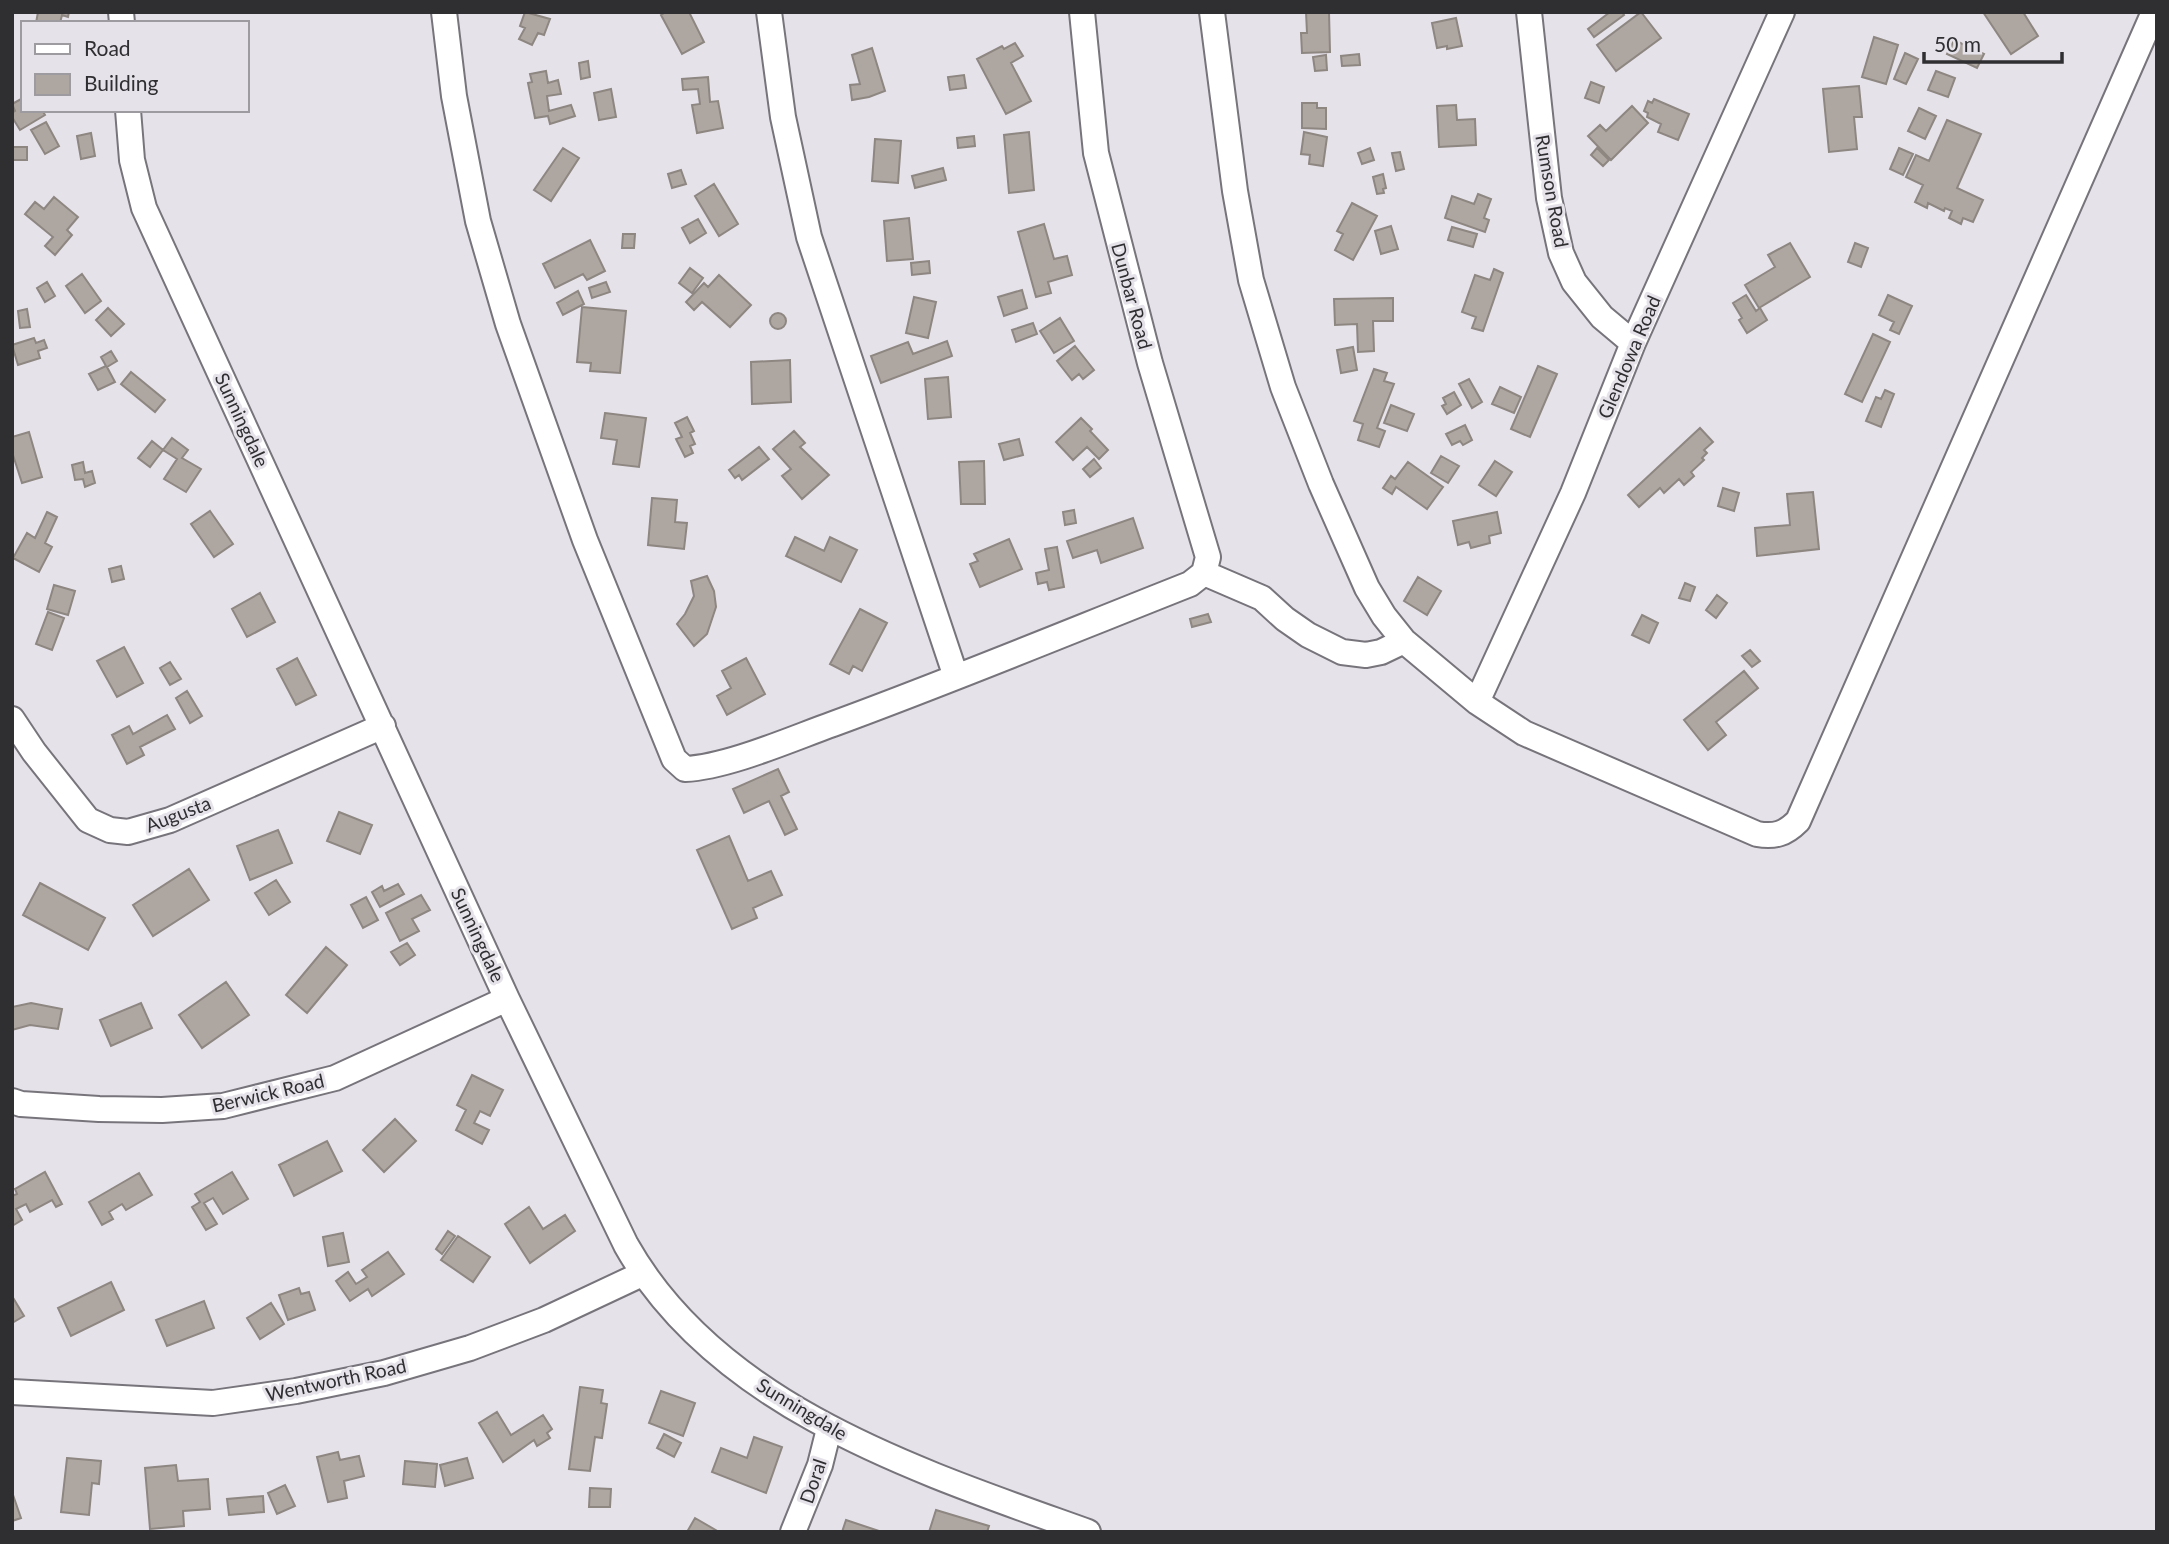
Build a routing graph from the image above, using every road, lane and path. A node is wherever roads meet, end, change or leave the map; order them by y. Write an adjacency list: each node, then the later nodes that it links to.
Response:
1 (444, 12): 13 (street)
2 (769, 12): 13 (street)
3 (1082, 12): 11 (street, Dunbar Road)
4 (1212, 12): 12 (street)
5 (1529, 12): 10 (street, Rumson Road)
6 (1782, 12): 10 (street, Glendowa Road)
7 (2154, 12): 8 (street)
8 (2151, 38): 14 (street)
9 (128, 112): 16 (street, Sunningdale)
10 (1633, 343): 14 (street, Glendowa Road)
11 (1204, 573): 12 (street); 13 (street)
12 (1404, 641): 14 (street)
13 (956, 677)
14 (1477, 702)
15 (12, 719): 16 (street, Augusta)
16 (383, 726): 17 (street, Sunningdale)
17 (508, 999): 18 (street, Berwick Road); 19 (street, Sunningdale)
18 (12, 1101)
19 (642, 1274): 20 (street, Wentworth Road); 21 (street, Sunningdale)
20 (12, 1392)
21 (829, 1429): 22 (street, Doral); 23 (street, Sunningdale)
22 (793, 1532)
23 (1088, 1532)

